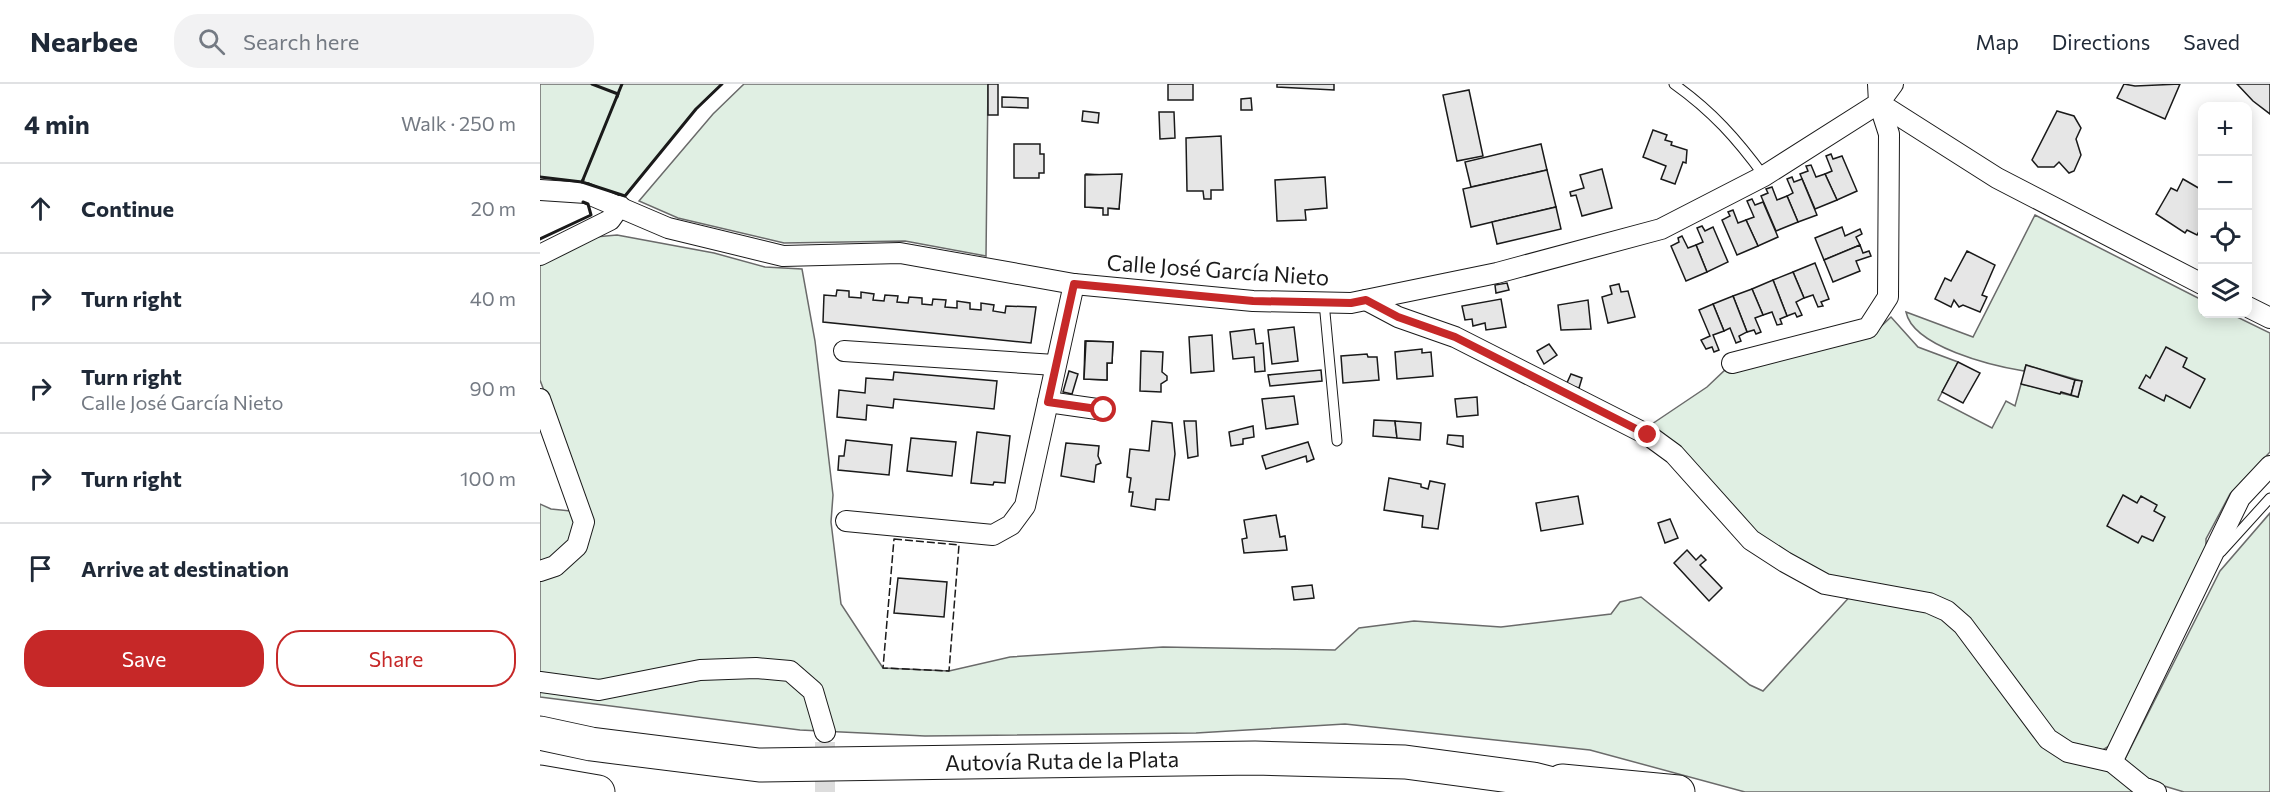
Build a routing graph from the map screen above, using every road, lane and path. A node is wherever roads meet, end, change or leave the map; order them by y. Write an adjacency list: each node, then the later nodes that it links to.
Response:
1 (1674, 84): 4 (lane)
2 (1893, 84): 3 (street)
3 (1879, 94): 4 (street, Calle José García Nieto); 8 (street); 15 (street)
4 (1764, 176): 10 (street, Calle José García Nieto)
5 (540, 190): 6 (street, Calle José García Nieto)
6 (620, 206): 7 (street); 9 (street, Calle José García Nieto)
7 (540, 255)
8 (2198, 282)
9 (1074, 284): 11 (street, Calle José García Nieto); 16 (street)
10 (1366, 300): 11 (street, Calle José García Nieto); 29 (street)
11 (1324, 302): 20 (lane)
12 (2252, 309): 13 (street)
13 (2270, 318)
14 (844, 351): 16 (street)
15 (1732, 363)
16 (1055, 365): 18 (street)
17 (540, 399): 25 (street)
18 (1048, 402): 19 (street); 23 (street)
19 (1104, 410)
20 (1337, 441)
21 (2270, 466): 24 (street)
22 (2270, 498): 24 (lane)
23 (846, 520)
24 (2208, 565): 29 (street)
25 (540, 571)
26 (540, 682): 27 (street)
27 (825, 732)
28 (540, 733): 30 (highway, Autovía Ruta de la Plata)
29 (2112, 762): 35 (street)
30 (1533, 779): 33 (highway, Autovía Ruta de la Plata); 34 (highway)
31 (540, 782): 32 (highway)
32 (598, 792)
33 (1584, 792)
34 (1678, 792)
35 (2156, 792)

